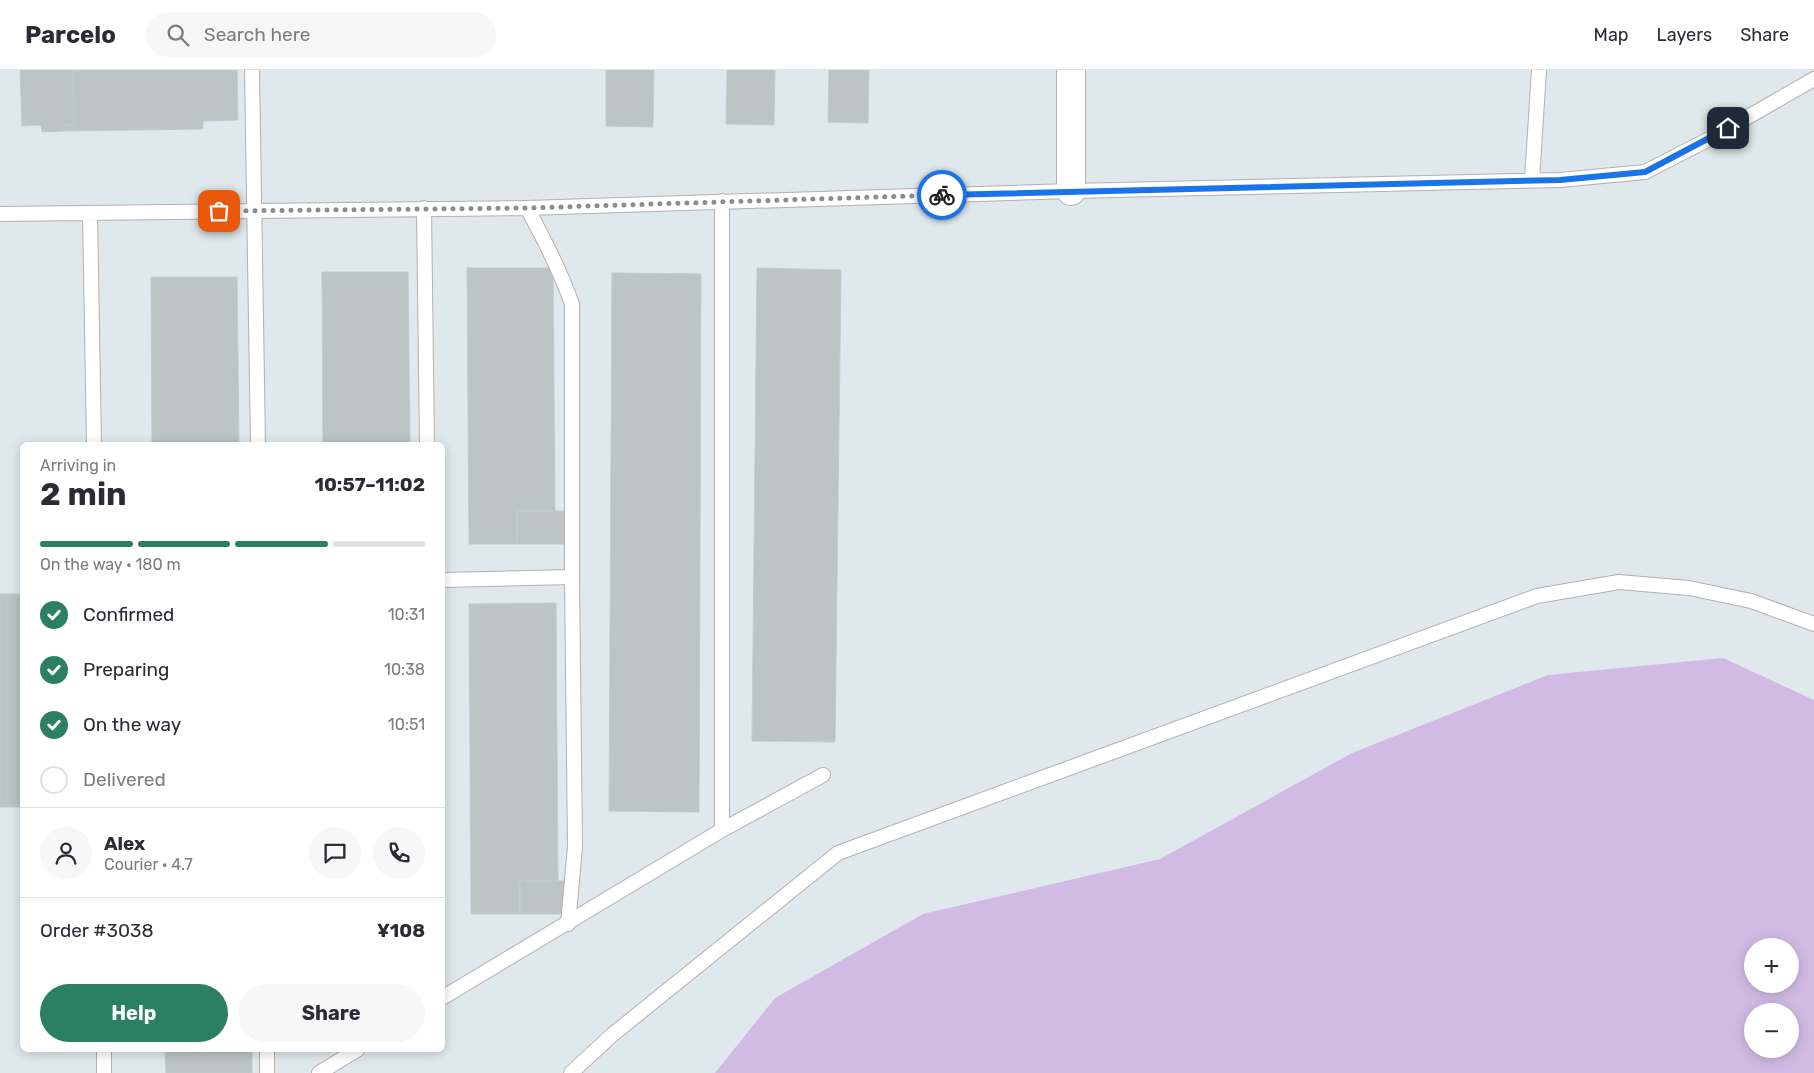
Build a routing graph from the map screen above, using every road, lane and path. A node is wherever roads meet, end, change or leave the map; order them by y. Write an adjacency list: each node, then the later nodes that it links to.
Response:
1 (252, 70): 10 (lane)
2 (1071, 70): 6 (street)
3 (1540, 70): 5 (lane)
4 (1814, 79): 5 (lane)
5 (1532, 180): 6 (lane)
6 (1072, 191): 7 (lane)
7 (722, 201): 9 (lane); 20 (lane)
8 (424, 208): 9 (lane); 10 (lane); 15 (lane)
9 (527, 208): 16 (lane)
10 (255, 210): 11 (lane); 14 (lane)
11 (90, 213): 12 (lane); 13 (lane)
12 (0, 214)
13 (94, 442)
14 (258, 442)
15 (427, 442)
16 (572, 577): 17 (lane); 21 (lane)
17 (445, 580)
18 (1814, 624): 29 (lane)
19 (823, 775): 20 (lane)
20 (722, 830): 21 (lane)
21 (568, 924): 22 (lane)
22 (445, 996)
23 (104, 1052): 26 (lane)
24 (266, 1052): 27 (lane)
25 (354, 1052): 28 (lane)
26 (104, 1073)
27 (267, 1073)
28 (319, 1073)
29 (571, 1073)

